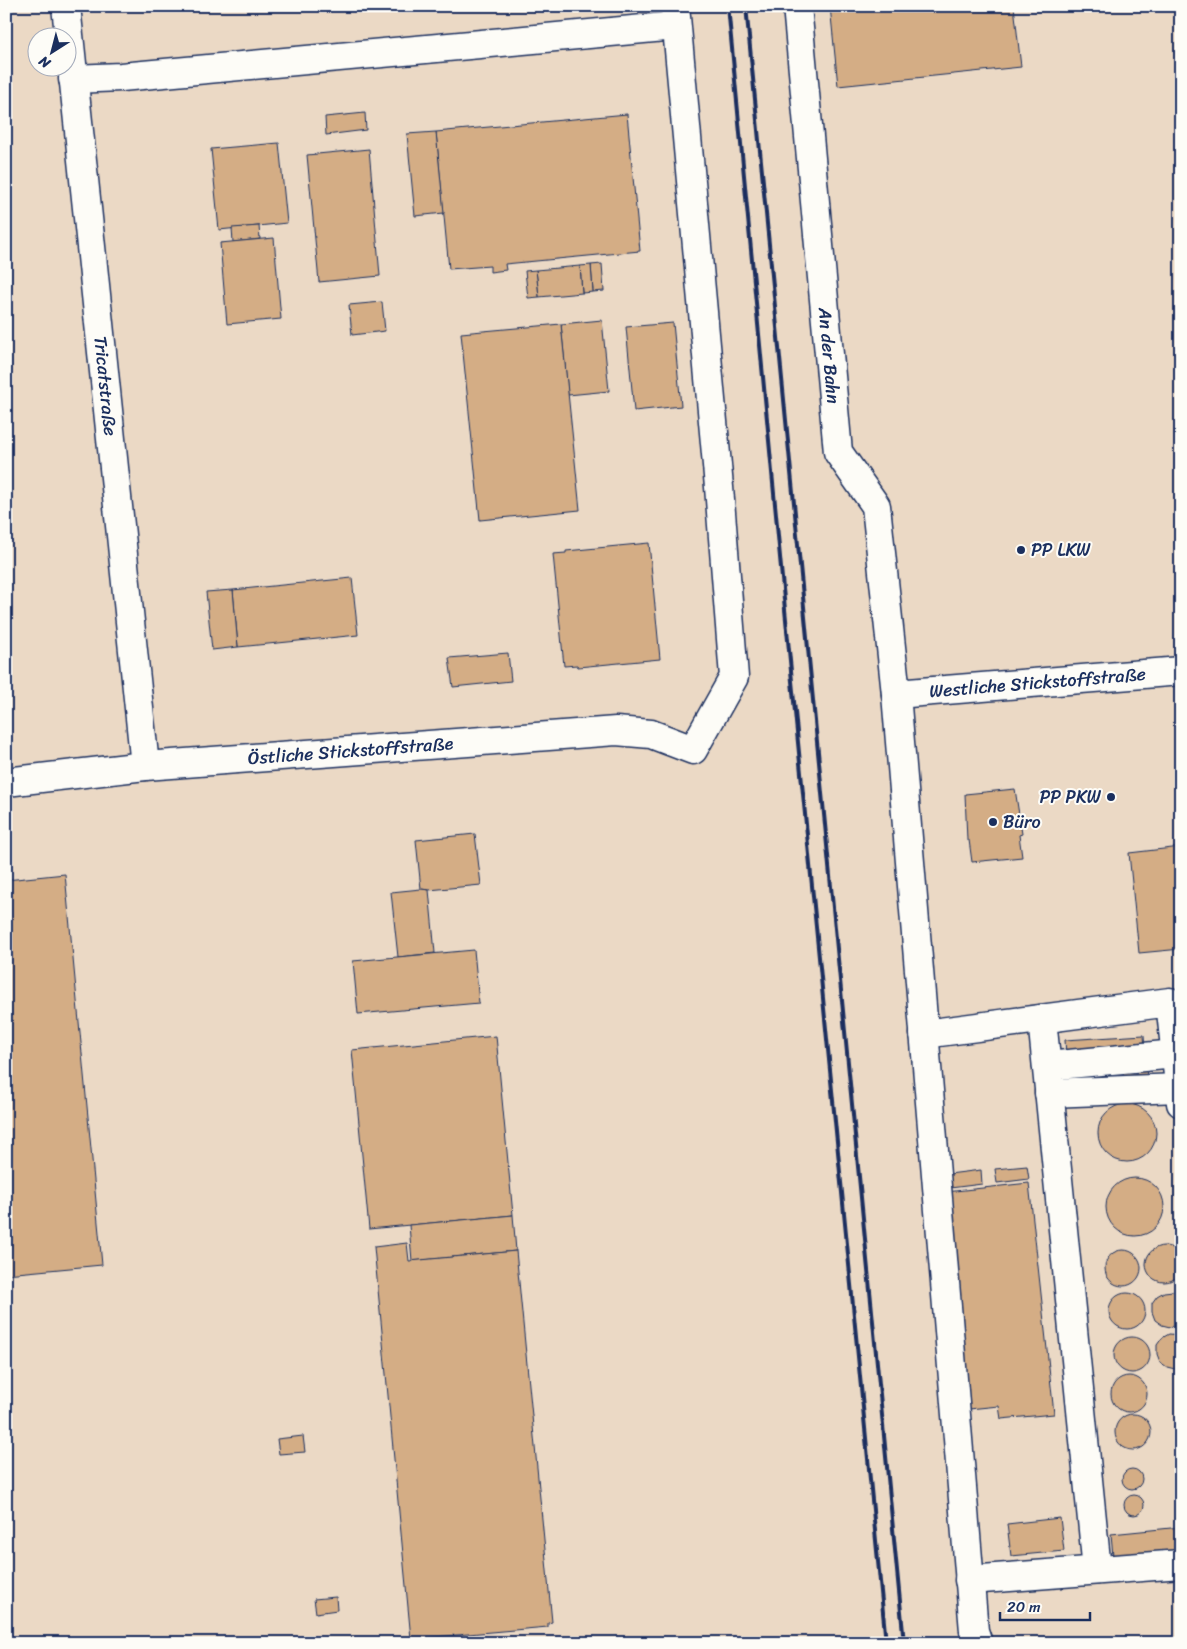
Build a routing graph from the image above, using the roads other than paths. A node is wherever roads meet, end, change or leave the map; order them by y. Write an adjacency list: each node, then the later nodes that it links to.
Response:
1 (66, 6): 4 (street, Tricatstraße)
2 (796, 6): 6 (street, An der Bahn)
3 (675, 16): 4 (street); 7 (street, Östliche Stickstoffstraße)
4 (73, 79): 7 (street, Tricatstraße)
5 (1181, 671): 6 (street, Westliche Stickstoffstraße)
6 (896, 694): 11 (street, An der Bahn)
7 (145, 766): 8 (street, Östliche Stickstoffstraße)
8 (6, 782)
9 (1176, 1002): 10 (street); 12 (street)
10 (1042, 1018): 11 (street); 13 (street)
11 (924, 1034): 18 (street, An der Bahn)
12 (1176, 1054): 13 (street); 15 (street)
13 (1047, 1066): 14 (street)
14 (1050, 1093): 15 (street); 17 (street)
15 (1180, 1095)
16 (1181, 1564): 17 (street)
17 (1097, 1570): 18 (street)
18 (970, 1580): 19 (street, An der Bahn)
19 (978, 1643)

